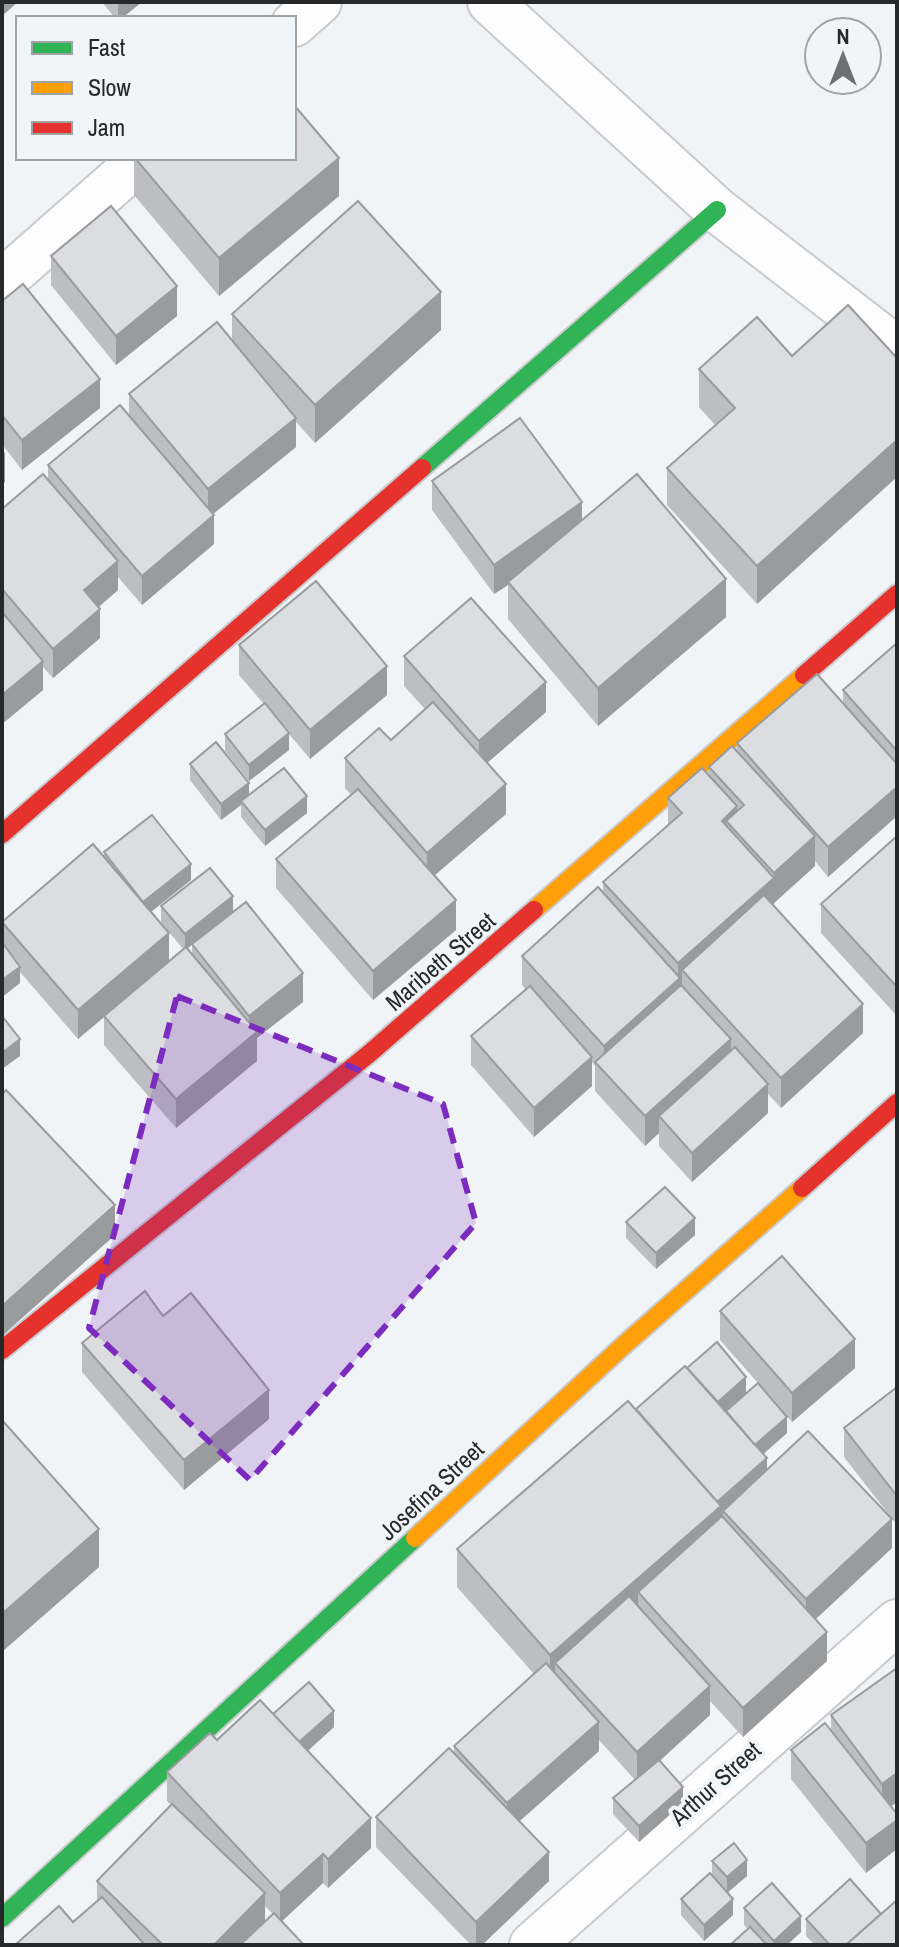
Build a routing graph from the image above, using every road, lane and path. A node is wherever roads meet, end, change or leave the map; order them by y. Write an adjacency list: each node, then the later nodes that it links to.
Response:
1 (319, 2): 3 (street)
2 (490, 2): 5 (street)
3 (296, 22)
4 (141, 160): 6 (street)
5 (717, 210): 7 (street); 9 (street)
6 (2, 282)
7 (897, 349)
8 (897, 594): 11 (street, Maribeth Street)
9 (2, 834)
10 (892, 1119): 13 (street, Josefina Street)
11 (2, 1350)
12 (897, 1622): 14 (street, Arthur Street)
13 (2, 1918)
14 (532, 1945)

